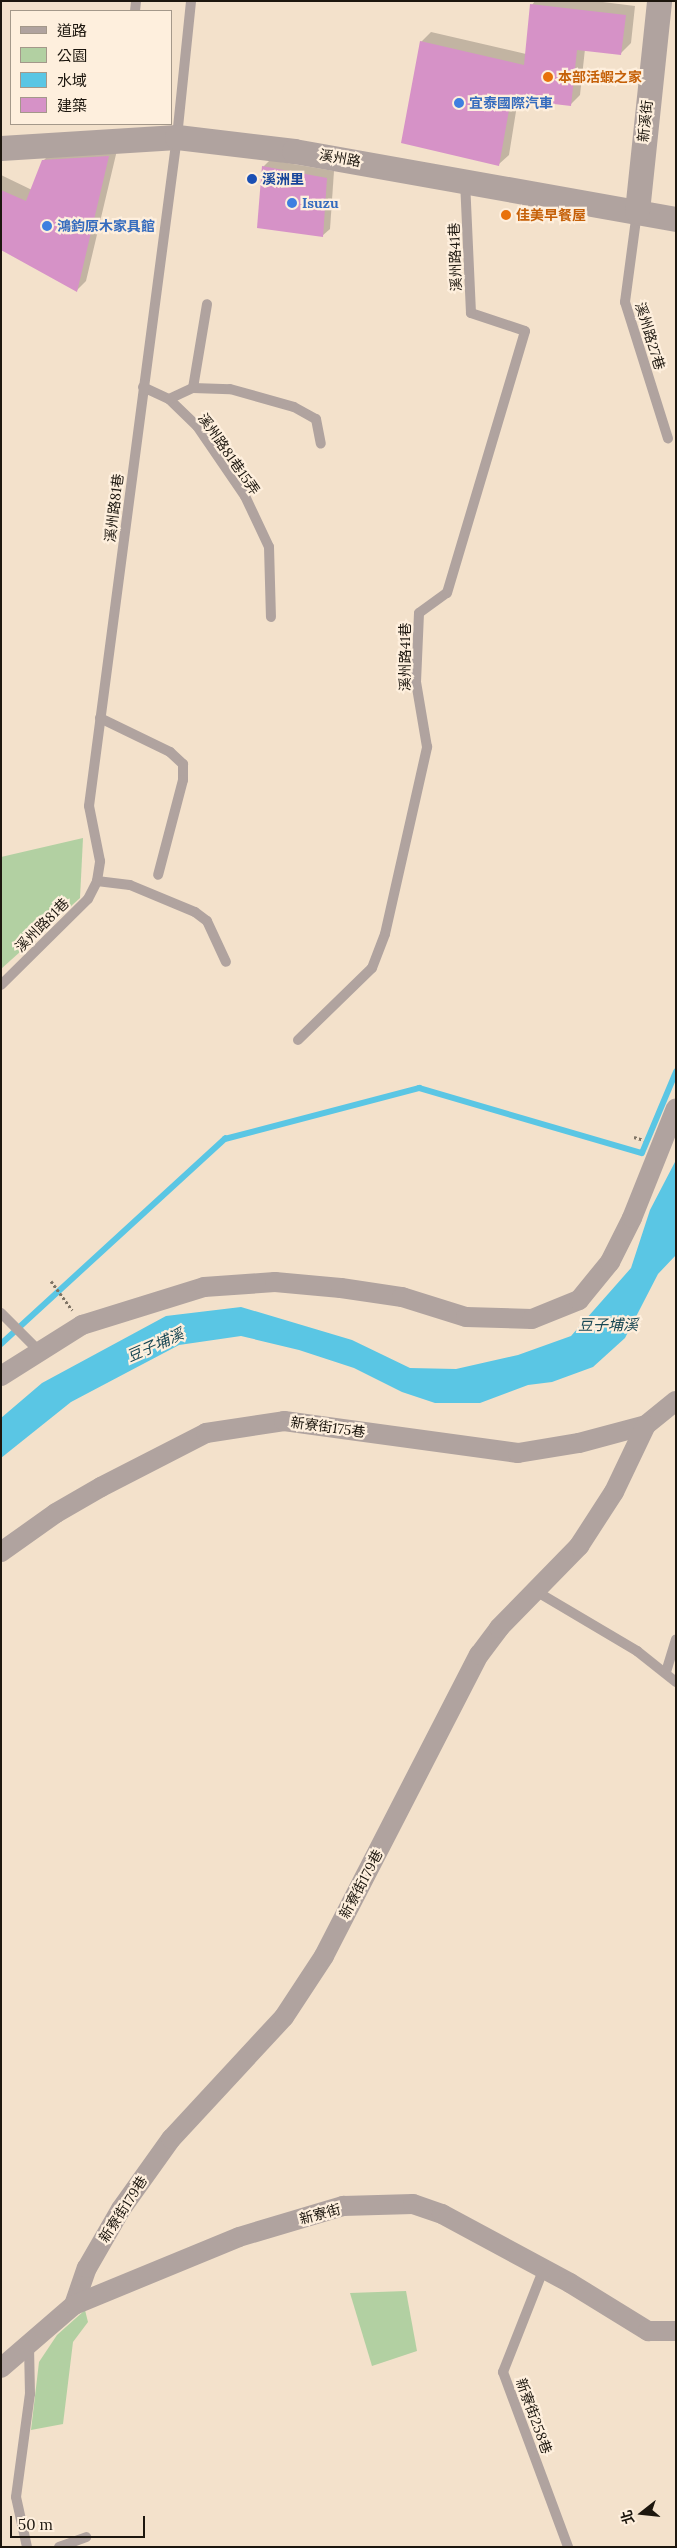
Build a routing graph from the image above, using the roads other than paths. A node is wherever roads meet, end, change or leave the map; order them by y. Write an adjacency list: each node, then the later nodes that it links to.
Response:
1 (191, 1): 3 (lane, 溪州路81巷)
2 (659, 1): 6 (street, 新溪街)
3 (177, 137): 4 (street, 溪州路); 5 (street, 溪州路); 9 (lane, 溪州路81巷)
4 (1, 148)
5 (465, 180): 6 (street, 溪州路); 20 (lane, 溪州路41巷)
6 (637, 211): 7 (street, 溪州路); 12 (lane, 溪州路27巷)
7 (676, 219)
8 (207, 304): 10 (lane)
9 (144, 387): 11 (lane, 溪州路81巷15弄); 15 (lane, 溪州路81巷)
10 (193, 388): 11 (lane); 13 (lane)
11 (169, 399): 14 (lane, 溪州路81巷15弄)
12 (668, 438)
13 (321, 444)
14 (271, 618)
15 (100, 718): 16 (lane); 17 (lane, 溪州路81巷)
16 (158, 875)
17 (97, 881): 18 (lane); 19 (lane, 溪州路81巷)
18 (226, 962)
19 (1, 986)
20 (298, 1040)
21 (676, 1108): 23 (street)
22 (1, 1313): 23 (lane)
23 (40, 1352): 24 (street)
24 (1, 1376)
25 (676, 1401): 26 (street, 新寮街175巷)
26 (646, 1425): 27 (street, 新寮街175巷); 28 (street, 新寮街179巷)
27 (1, 1552)
28 (534, 1590): 30 (lane); 33 (street, 新寮街179巷)
29 (676, 1640): 30 (lane)
30 (666, 1672): 31 (lane)
31 (676, 1682)
32 (544, 2268): 33 (street, 新寮街); 34 (street, 新寮街); 40 (lane, 新寮街258巷)
33 (74, 2305): 35 (street, 新寮街)
34 (676, 2331)
35 (29, 2343): 36 (street, 新寮街); 38 (lane)
36 (1, 2368)
37 (86, 2537): 39 (lane)
38 (27, 2547)
39 (59, 2547)
40 (568, 2547)

